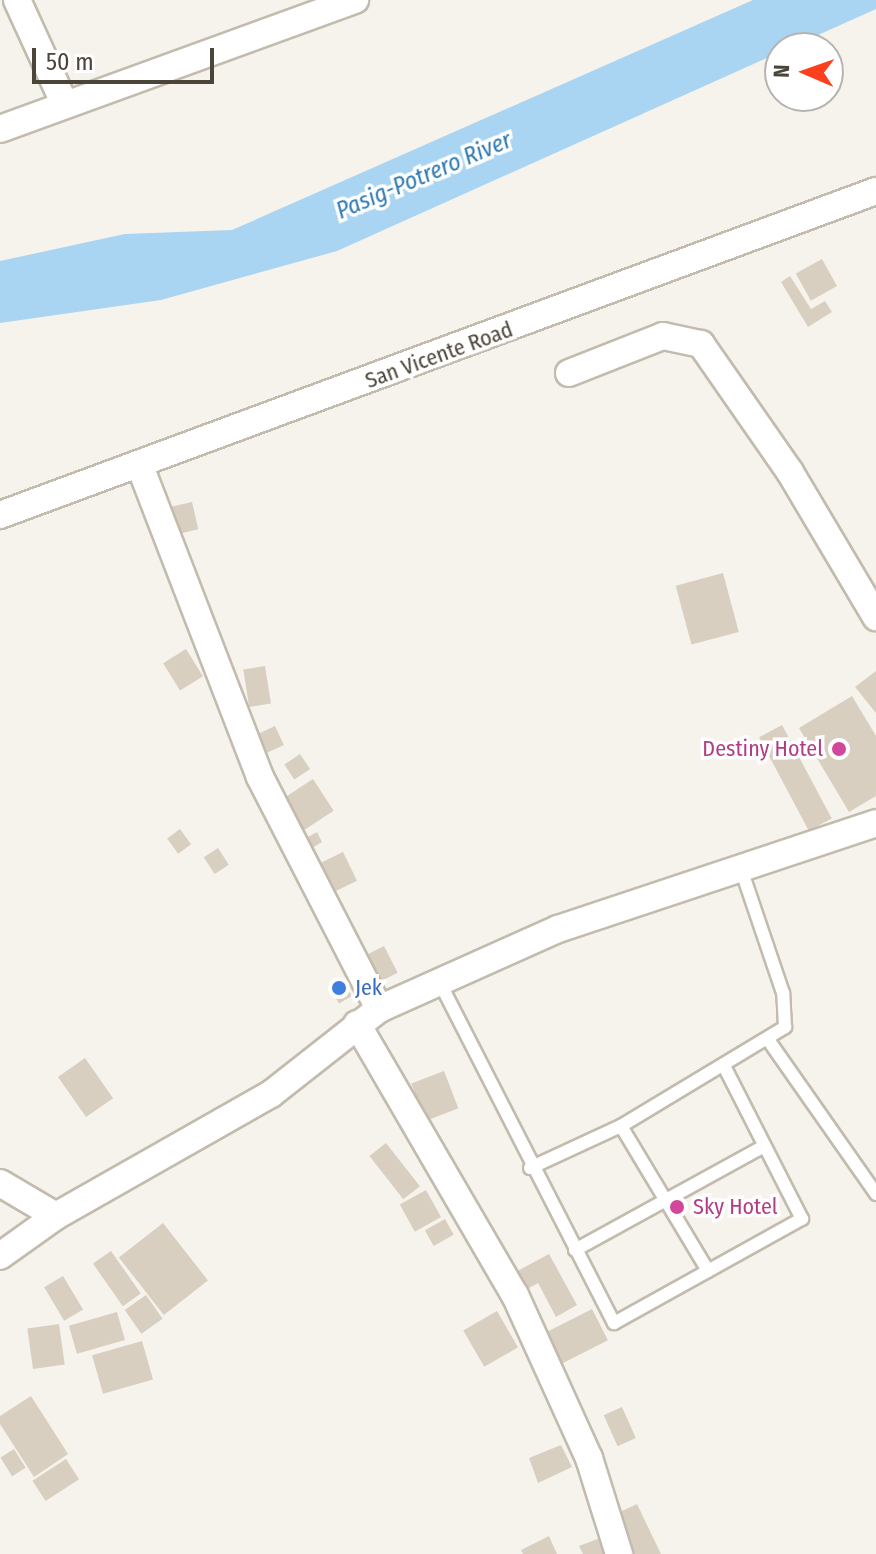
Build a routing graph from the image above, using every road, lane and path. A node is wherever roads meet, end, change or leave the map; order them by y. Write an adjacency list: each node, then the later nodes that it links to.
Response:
1 (17, 0): 3 (street)
2 (355, 0): 3 (street)
3 (65, 105): 4 (street)
4 (0, 129)
5 (876, 191): 7 (street, San Vicente Road)
6 (569, 373): 9 (street)
7 (140, 466): 8 (street, San Vicente Road); 13 (street)
8 (0, 515)
9 (876, 617)
10 (876, 823): 11 (street)
11 (740, 866): 12 (street); 14 (lane)
12 (440, 983): 13 (street); 18 (lane)
13 (368, 1016): 22 (street); 26 (street)
14 (769, 1041): 15 (lane); 20 (lane)
15 (724, 1066): 16 (lane); 17 (lane)
16 (621, 1126): 18 (lane); 21 (lane)
17 (764, 1146): 21 (lane); 25 (lane)
18 (530, 1168): 23 (lane)
19 (0, 1183): 22 (street)
20 (876, 1194)
21 (665, 1201): 23 (lane); 25 (lane)
22 (56, 1216): 24 (street)
23 (575, 1250): 25 (lane)
24 (0, 1256)
25 (708, 1271)
26 (619, 1554)

